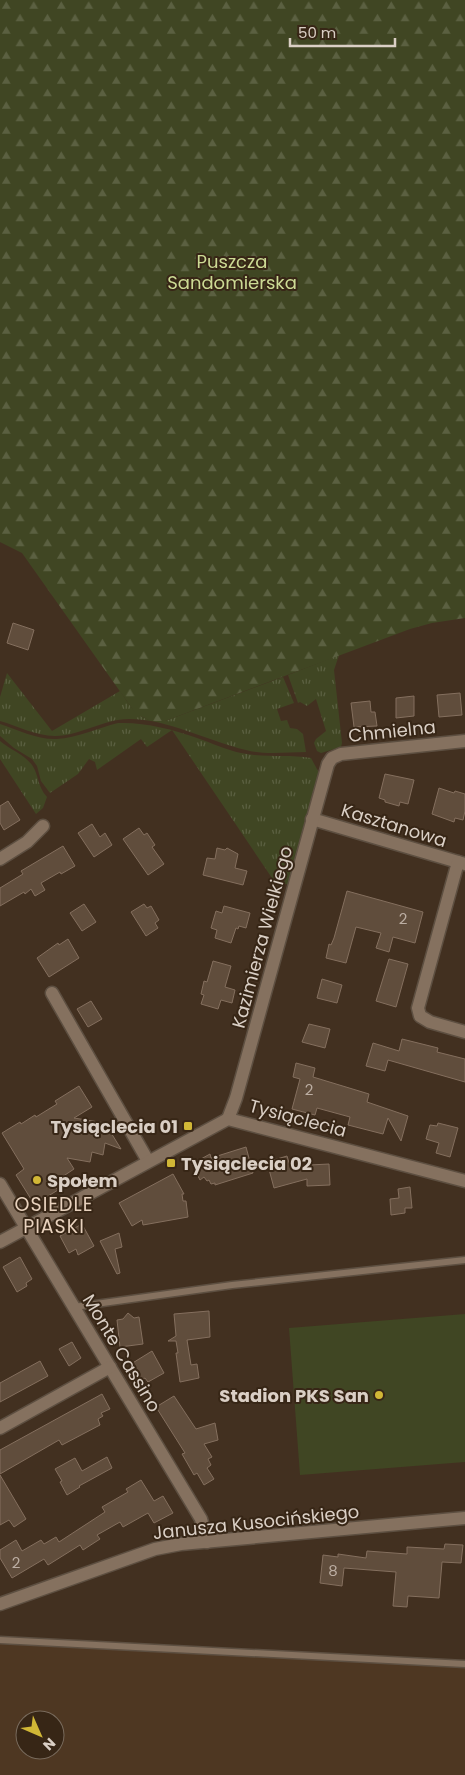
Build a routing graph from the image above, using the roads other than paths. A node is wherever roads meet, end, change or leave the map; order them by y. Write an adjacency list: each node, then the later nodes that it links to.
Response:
1 (465, 741): 2 (street, Chmielna)
2 (328, 764): 3 (street, Kazimierza Wielkiego)
3 (312, 819): 6 (street, Kasztanowa); 9 (street, Kazimierza Wielkiego)
4 (43, 826): 5 (street)
5 (0, 858)
6 (462, 863): 8 (street)
7 (52, 993): 10 (street)
8 (465, 1032)
9 (228, 1119): 10 (street, Tysiąclecia); 11 (street, Tysiąclecia)
10 (148, 1161): 13 (street, Tysiąclecia)
11 (465, 1181)
12 (0, 1184): 13 (street, Monte Cassino)
13 (26, 1228): 14 (street, Tysiąclecia); 16 (street, Monte Cassino)
14 (0, 1242)
15 (465, 1260): 16 (lane)
16 (74, 1307): 17 (street, Monte Cassino)
17 (110, 1367): 18 (street); 20 (street, Monte Cassino)
18 (0, 1428)
19 (465, 1518): 20 (street, Janusza Kusocińskiego)
20 (207, 1542): 21 (street, Janusza Kusocińskiego)
21 (1, 1601)
22 (0, 1640): 23 (lane)
23 (465, 1664)

